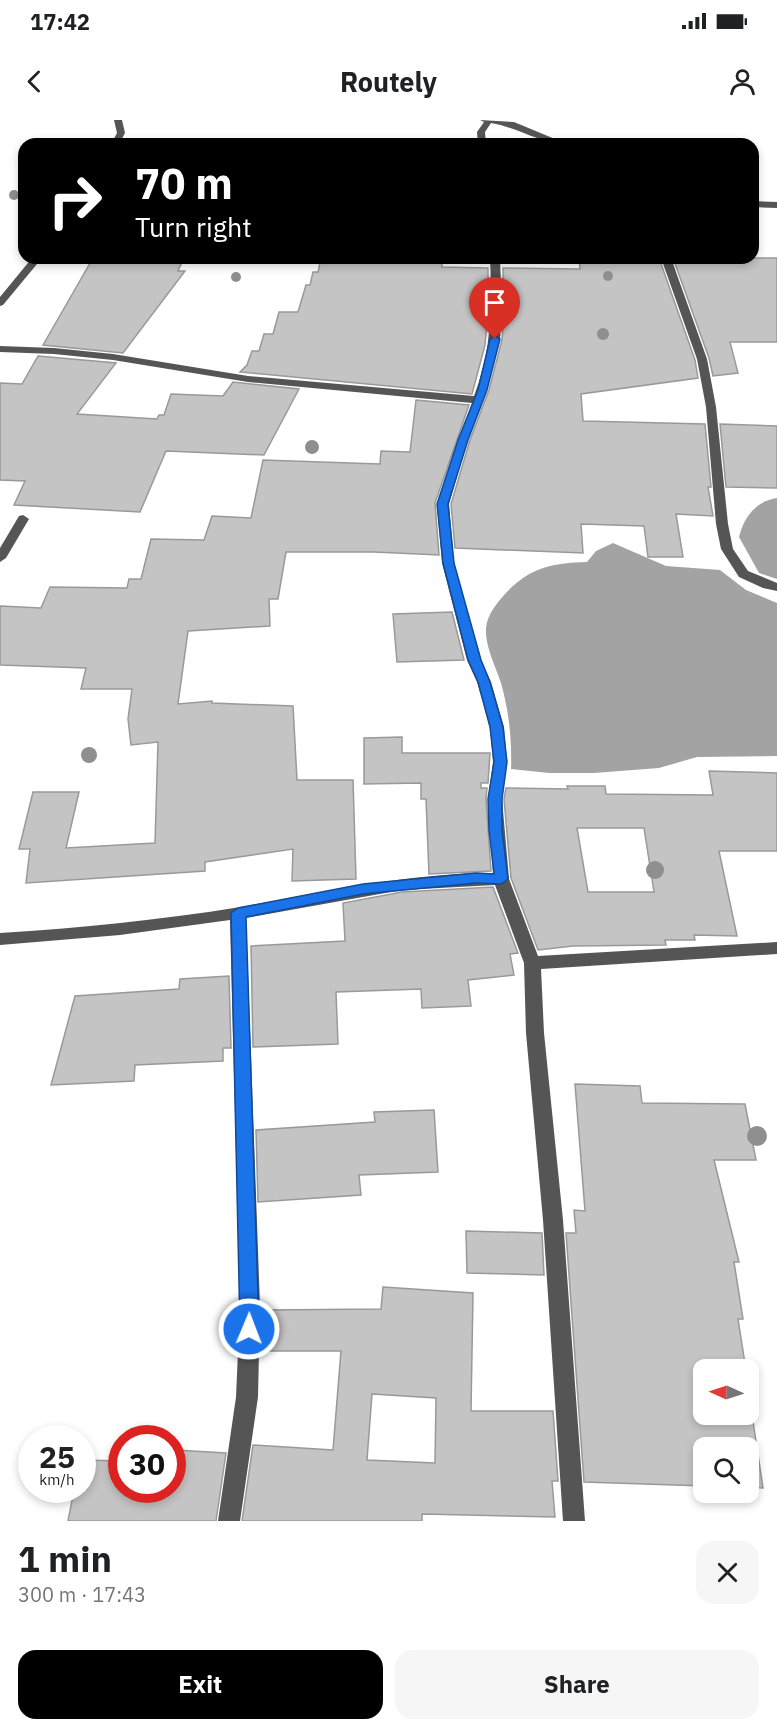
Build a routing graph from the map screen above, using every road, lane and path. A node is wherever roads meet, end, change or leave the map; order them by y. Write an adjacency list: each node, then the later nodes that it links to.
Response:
1 (118, 120): 4 (street)
2 (484, 120): 3 (street)
3 (489, 120): 5 (street); 6 (street)
4 (118, 138)
5 (482, 138)
6 (547, 138)
7 (759, 204): 8 (street)
8 (777, 205)
9 (32, 264): 12 (street)
10 (495, 264): 14 (street)
11 (668, 264): 17 (street)
12 (0, 303)
13 (0, 349): 14 (street)
14 (478, 400): 18 (street)
15 (23, 519): 16 (street)
16 (0, 558)
17 (777, 587)
18 (501, 879): 19 (street); 22 (street)
19 (238, 913): 20 (street); 23 (street)
20 (0, 939)
21 (777, 948): 22 (street)
22 (532, 963): 24 (street)
23 (229, 1521)
24 (574, 1521)

